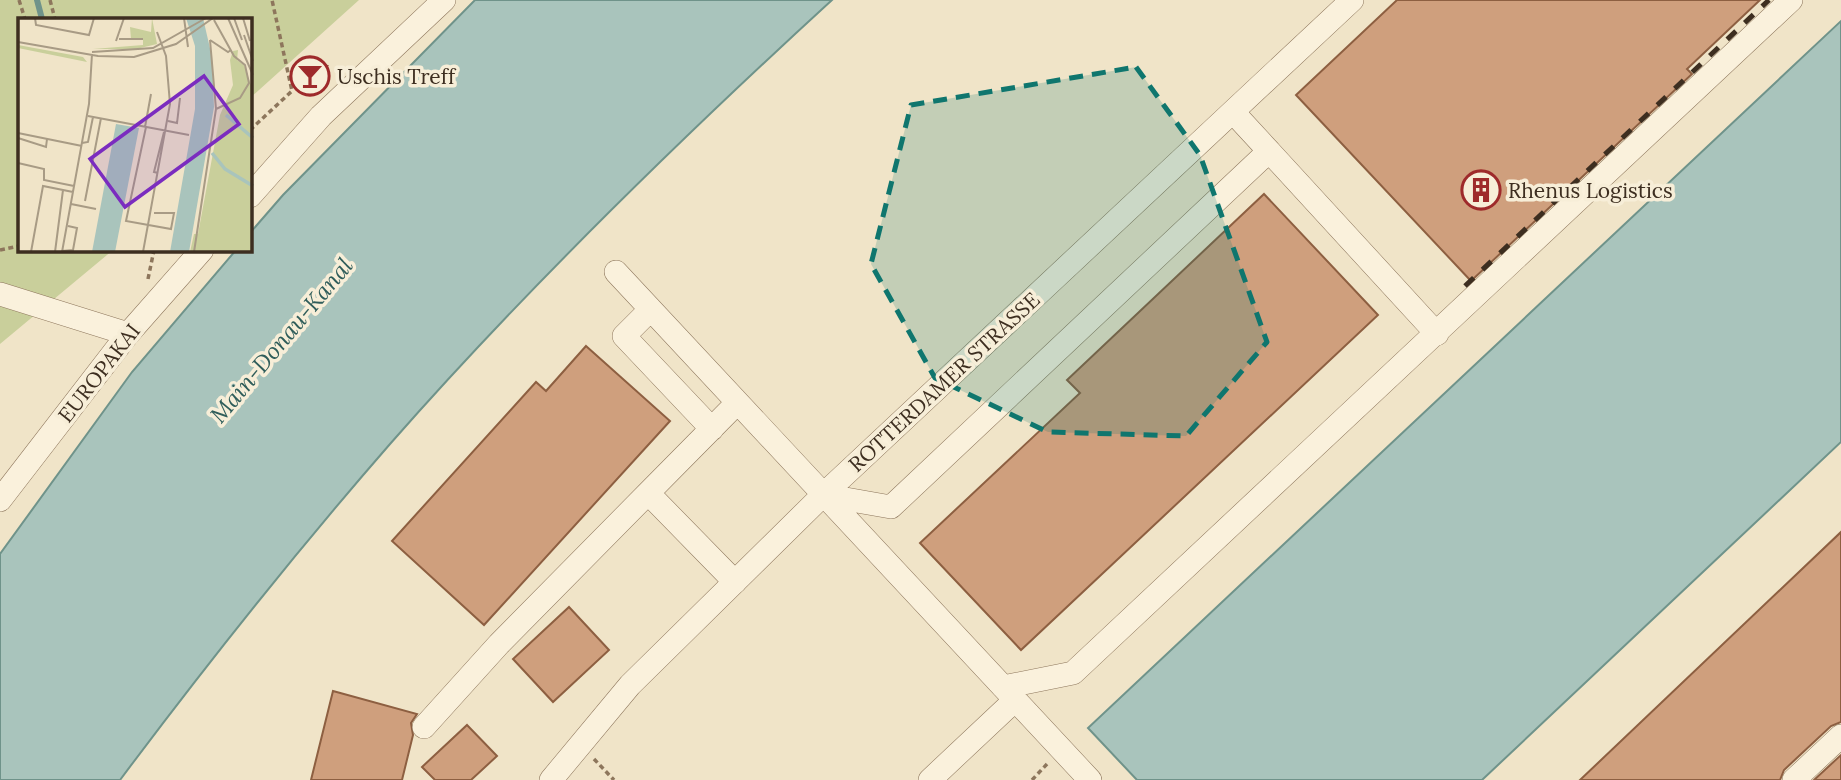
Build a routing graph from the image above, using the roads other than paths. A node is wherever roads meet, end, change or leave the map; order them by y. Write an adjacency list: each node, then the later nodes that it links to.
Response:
1 (444, 0): 6 (street)
2 (1352, 0): 4 (street, ROTTERDAMER STRASSE)
3 (1791, 0): 12 (street)
4 (1233, 112): 5 (street); 16 (street, ROTTERDAMER STRASSE)
5 (1269, 151): 12 (street); 16 (street)
6 (252, 194)
7 (200, 252): 11 (street, EUROPAKAI)
8 (616, 272): 10 (street)
9 (0, 294): 11 (street)
10 (650, 310): 13 (street); 14 (street)
11 (128, 334): 17 (street, EUROPAKAI)
12 (1437, 334): 19 (street)
13 (737, 403): 14 (street); 16 (street)
14 (712, 429): 15 (street)
15 (648, 493): 18 (street); 20 (street)
16 (823, 495): 18 (street, ROTTERDAMER STRASSE); 19 (street)
17 (0, 500)
18 (734, 582): 22 (street, ROTTERDAMER STRASSE)
19 (1009, 694): 23 (street); 24 (street)
20 (424, 727)
21 (1841, 736): 25 (street)
22 (551, 780)
23 (930, 780)
24 (1090, 780)
25 (1794, 780)

